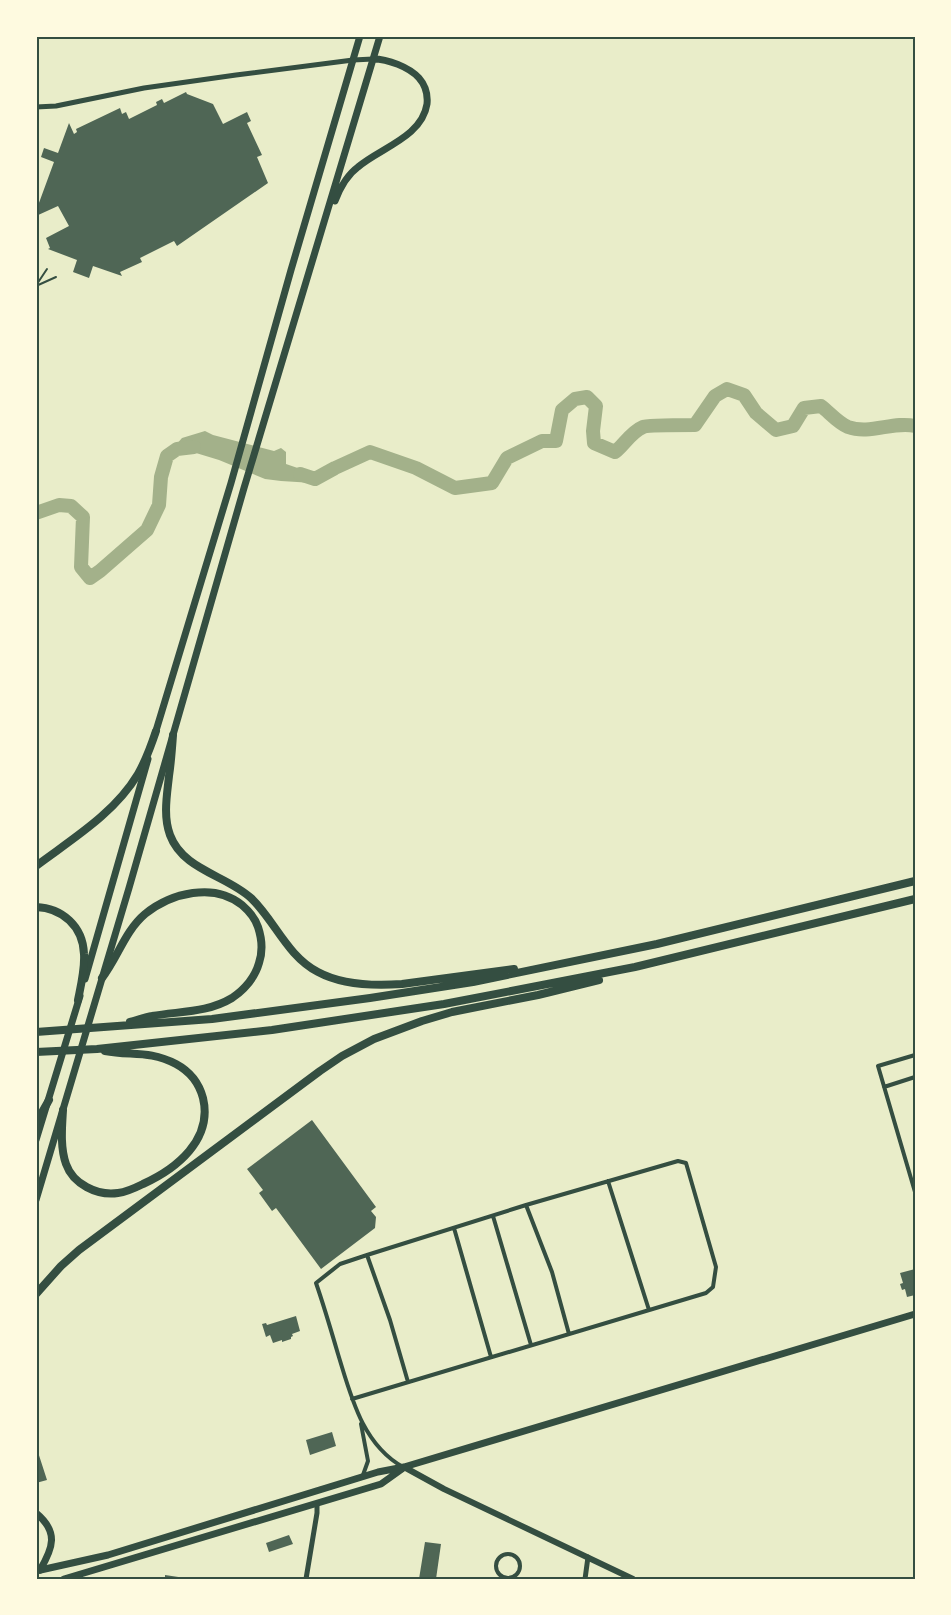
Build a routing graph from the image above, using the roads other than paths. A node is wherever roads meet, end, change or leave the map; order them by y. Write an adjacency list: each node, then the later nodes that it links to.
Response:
1 (360, 36): 4 (main road)
2 (380, 36): 3 (main road)
3 (373, 59): 4 (street); 6 (main road); 6 (main road)
4 (353, 60): 5 (street); 10 (main road)
5 (36, 107)
6 (322, 231): 11 (main road)
7 (47, 269): 9 (lane)
8 (56, 277): 9 (lane)
9 (36, 286)
10 (156, 731): 12 (highway); 19 (main road)
11 (173, 735): 17 (highway); 18 (main road)
12 (36, 866)
13 (915, 881): 17 (highway)
14 (915, 899): 16 (highway)
15 (36, 906): 19 (highway)
16 (715, 949): 24 (highway); 41 (highway)
17 (593, 958): 21 (highway)
18 (102, 978): 21 (highway); 30 (main road)
19 (78, 1000): 29 (main road)
20 (36, 1027): 23 (highway)
21 (109, 1027): 23 (highway)
22 (36, 1032): 23 (highway)
23 (59, 1032)
24 (97, 1049): 25 (highway); 30 (highway)
25 (36, 1054)
26 (915, 1054): 28 (street)
27 (915, 1077): 28 (street)
28 (884, 1087): 34 (street)
29 (49, 1100): 31 (highway); 32 (main road)
30 (63, 1110): 36 (main road)
31 (36, 1123)
32 (36, 1140)
33 (608, 1181): 37 (street); 42 (street); 42 (street)
34 (914, 1181): 35 (street)
35 (915, 1192)
36 (36, 1200)
37 (526, 1205): 38 (street); 44 (street)
38 (493, 1216): 39 (street); 45 (street)
39 (454, 1228): 40 (street); 46 (street)
40 (367, 1255): 47 (street); 48 (street)
41 (36, 1294)
42 (649, 1310): 44 (street)
43 (915, 1314): 50 (main road)
44 (569, 1334): 45 (street)
45 (531, 1345): 46 (street)
46 (491, 1357): 47 (street)
47 (408, 1382): 48 (street)
48 (352, 1399): 49 (street)
49 (361, 1420): 50 (street); 51 (street)
50 (404, 1467): 51 (main road); 52 (main road); 54 (main road)
51 (362, 1477): 56 (main road)
52 (317, 1504): 57 (main road); 58 (street)
53 (36, 1514): 56 (main road)
54 (588, 1557): 60 (street); 61 (main road)
55 (496, 1568): 55 (street); 59 (street)
56 (38, 1570)
57 (64, 1579)
58 (306, 1579)
59 (494, 1579)
60 (585, 1579)
61 (633, 1579)

